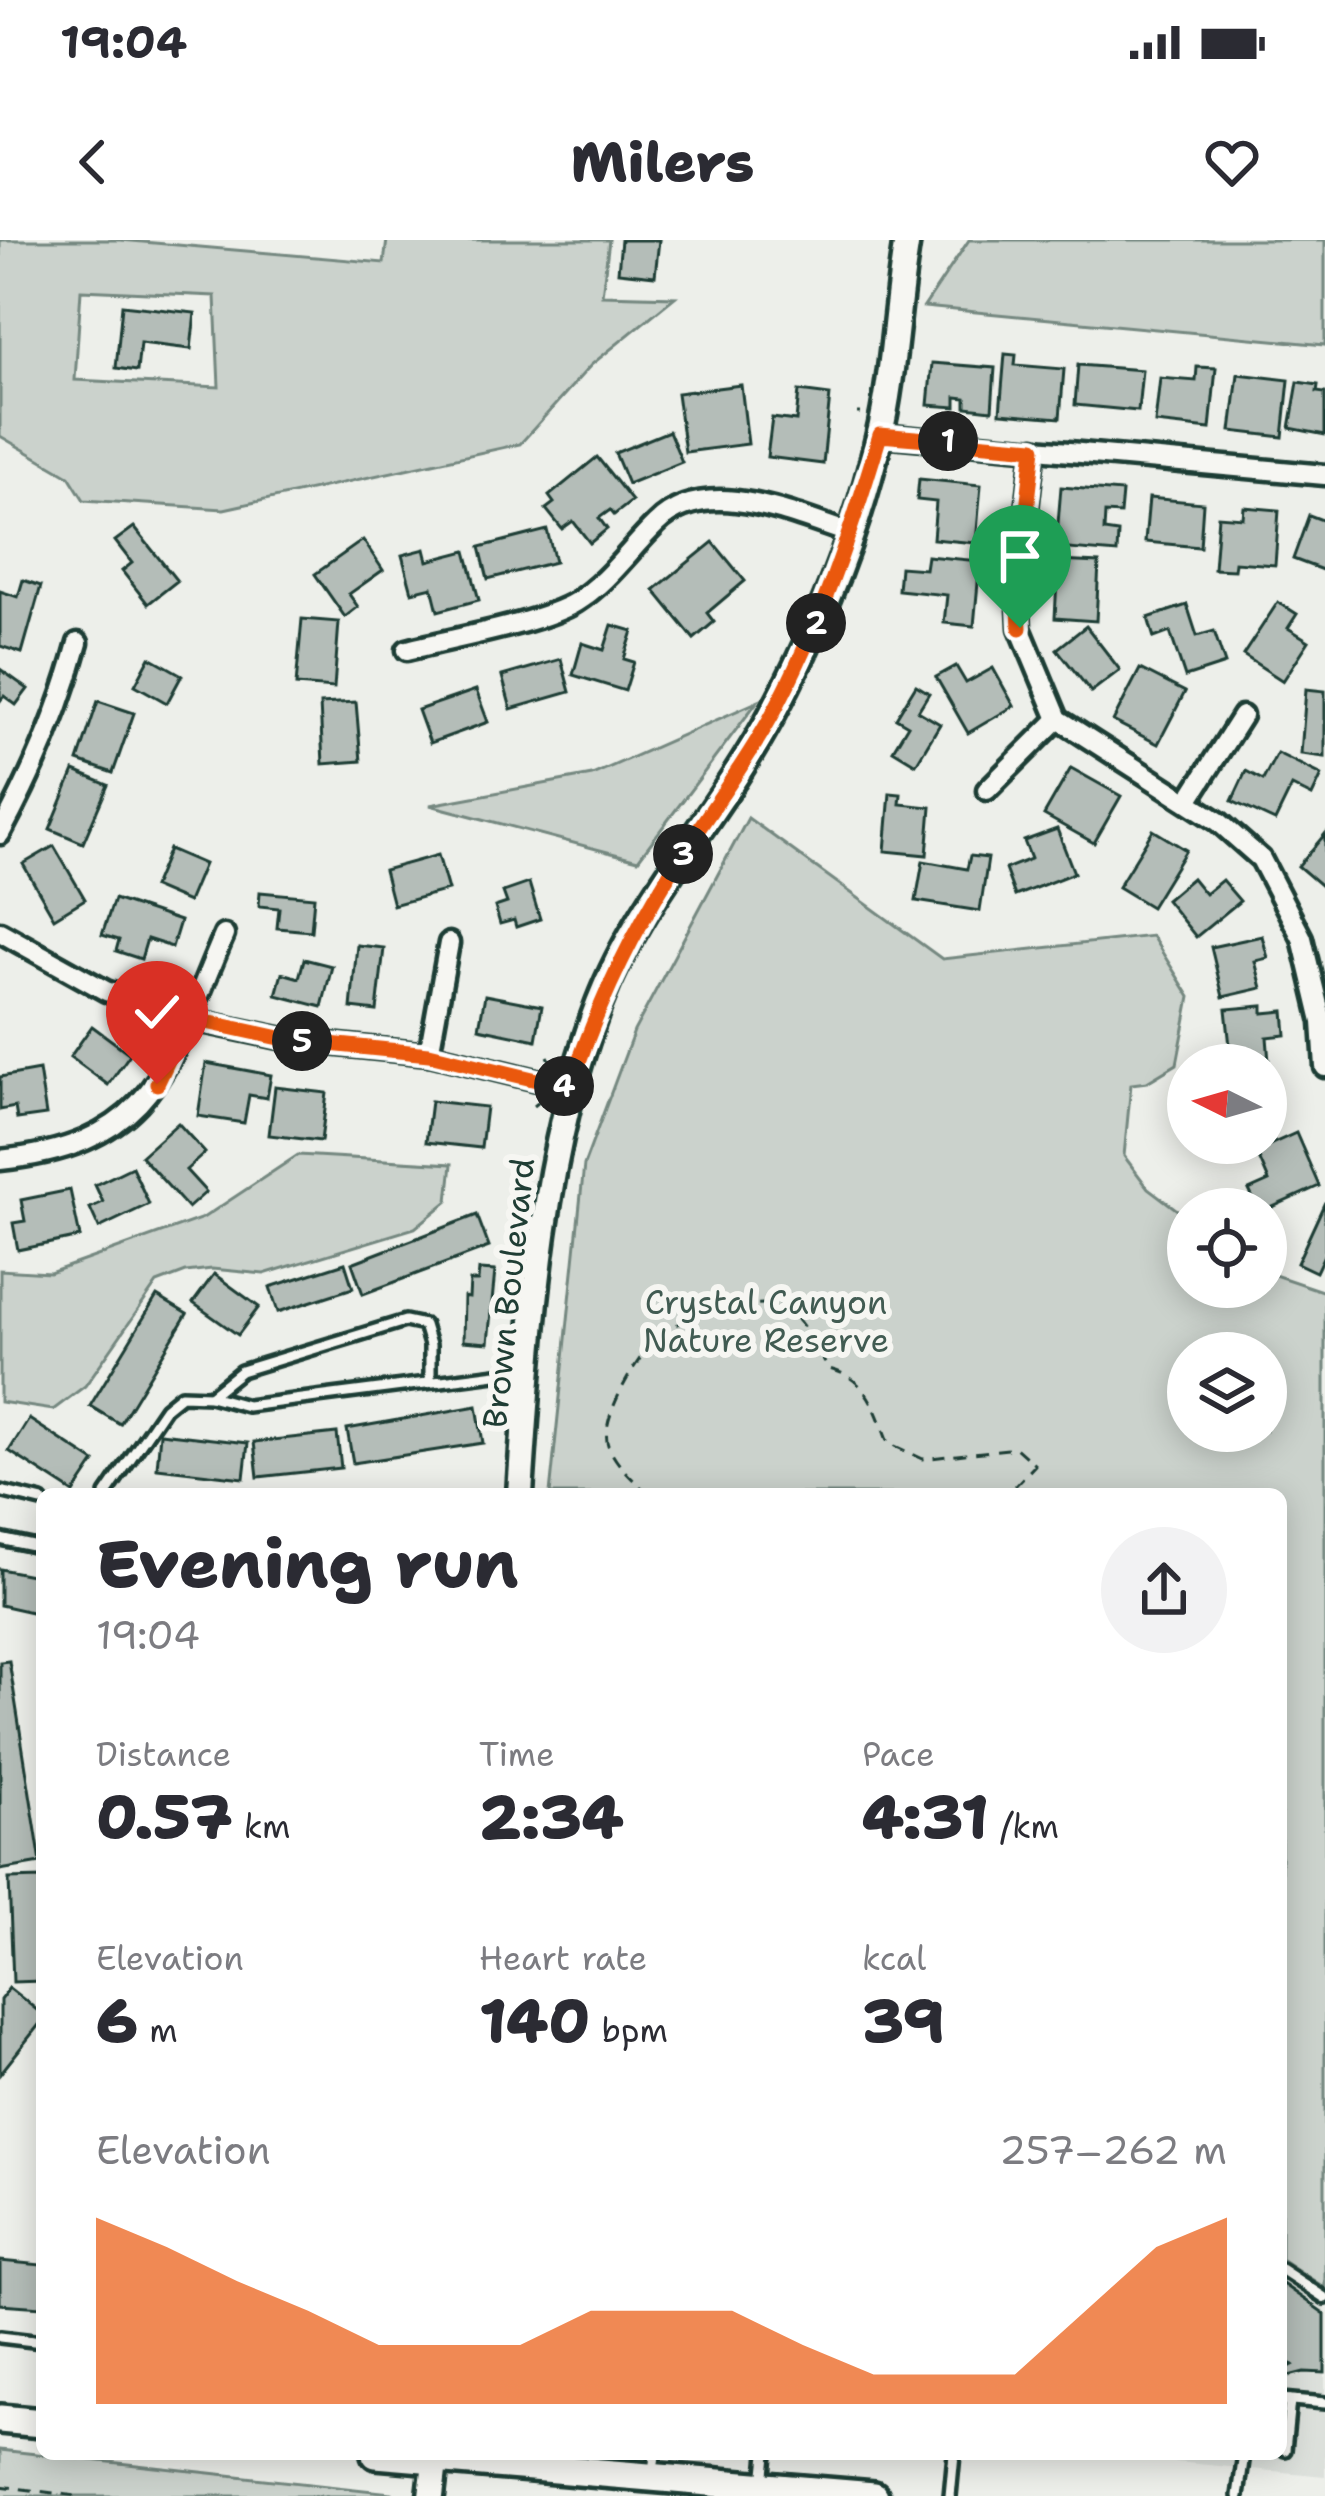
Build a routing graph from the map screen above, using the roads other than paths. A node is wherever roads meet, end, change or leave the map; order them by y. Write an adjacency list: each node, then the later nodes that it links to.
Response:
1 (907, 240): 2 (street, Brown Boulevard)
2 (880, 435): 3 (street); 5 (street, Brown Boulevard)
3 (1034, 448): 4 (street); 9 (street)
4 (1325, 475)
5 (849, 533): 7 (street); 21 (street, Brown Boulevard)
6 (78, 643): 12 (street)
7 (407, 650)
8 (1242, 716): 11 (street)
9 (1058, 718): 10 (street); 11 (street)
10 (987, 790)
11 (1188, 801): 16 (street)
12 (0, 834)
13 (1325, 930): 16 (street)
14 (0, 932): 18 (street)
15 (224, 935): 18 (street)
16 (1302, 938): 20 (street)
17 (449, 943): 19 (street)
18 (188, 1018): 19 (street); 22 (street)
19 (429, 1054): 21 (street)
20 (1325, 1067)
21 (570, 1088): 23 (street, Brown Boulevard)
22 (0, 1160)
23 (528, 1370): 24 (lane); 27 (street, Brown Boulevard)
24 (430, 1382): 25 (lane); 25 (lane)
25 (211, 1396): 26 (lane)
26 (110, 1488)
27 (520, 1488)
28 (0, 1491): 29 (lane)
29 (36, 1500)
30 (0, 1539): 31 (lane)
31 (36, 1547)
32 (1287, 2273): 33 (lane)
33 (1325, 2299)
34 (0, 2337): 35 (lane)
35 (36, 2341)
36 (1287, 2400): 37 (lane)
37 (1325, 2404)
38 (0, 2419): 39 (main road)
39 (36, 2422)
40 (435, 2460): 48 (street)
41 (503, 2460): 45 (main road)
42 (768, 2460): 47 (lane)
43 (954, 2460): 50 (lane)
44 (1243, 2460): 51 (lane)
45 (571, 2463): 46 (main road)
46 (654, 2466): 47 (main road)
47 (780, 2490): 49 (main road)
48 (431, 2496)
49 (874, 2496)
50 (950, 2496)
51 (1238, 2496)

